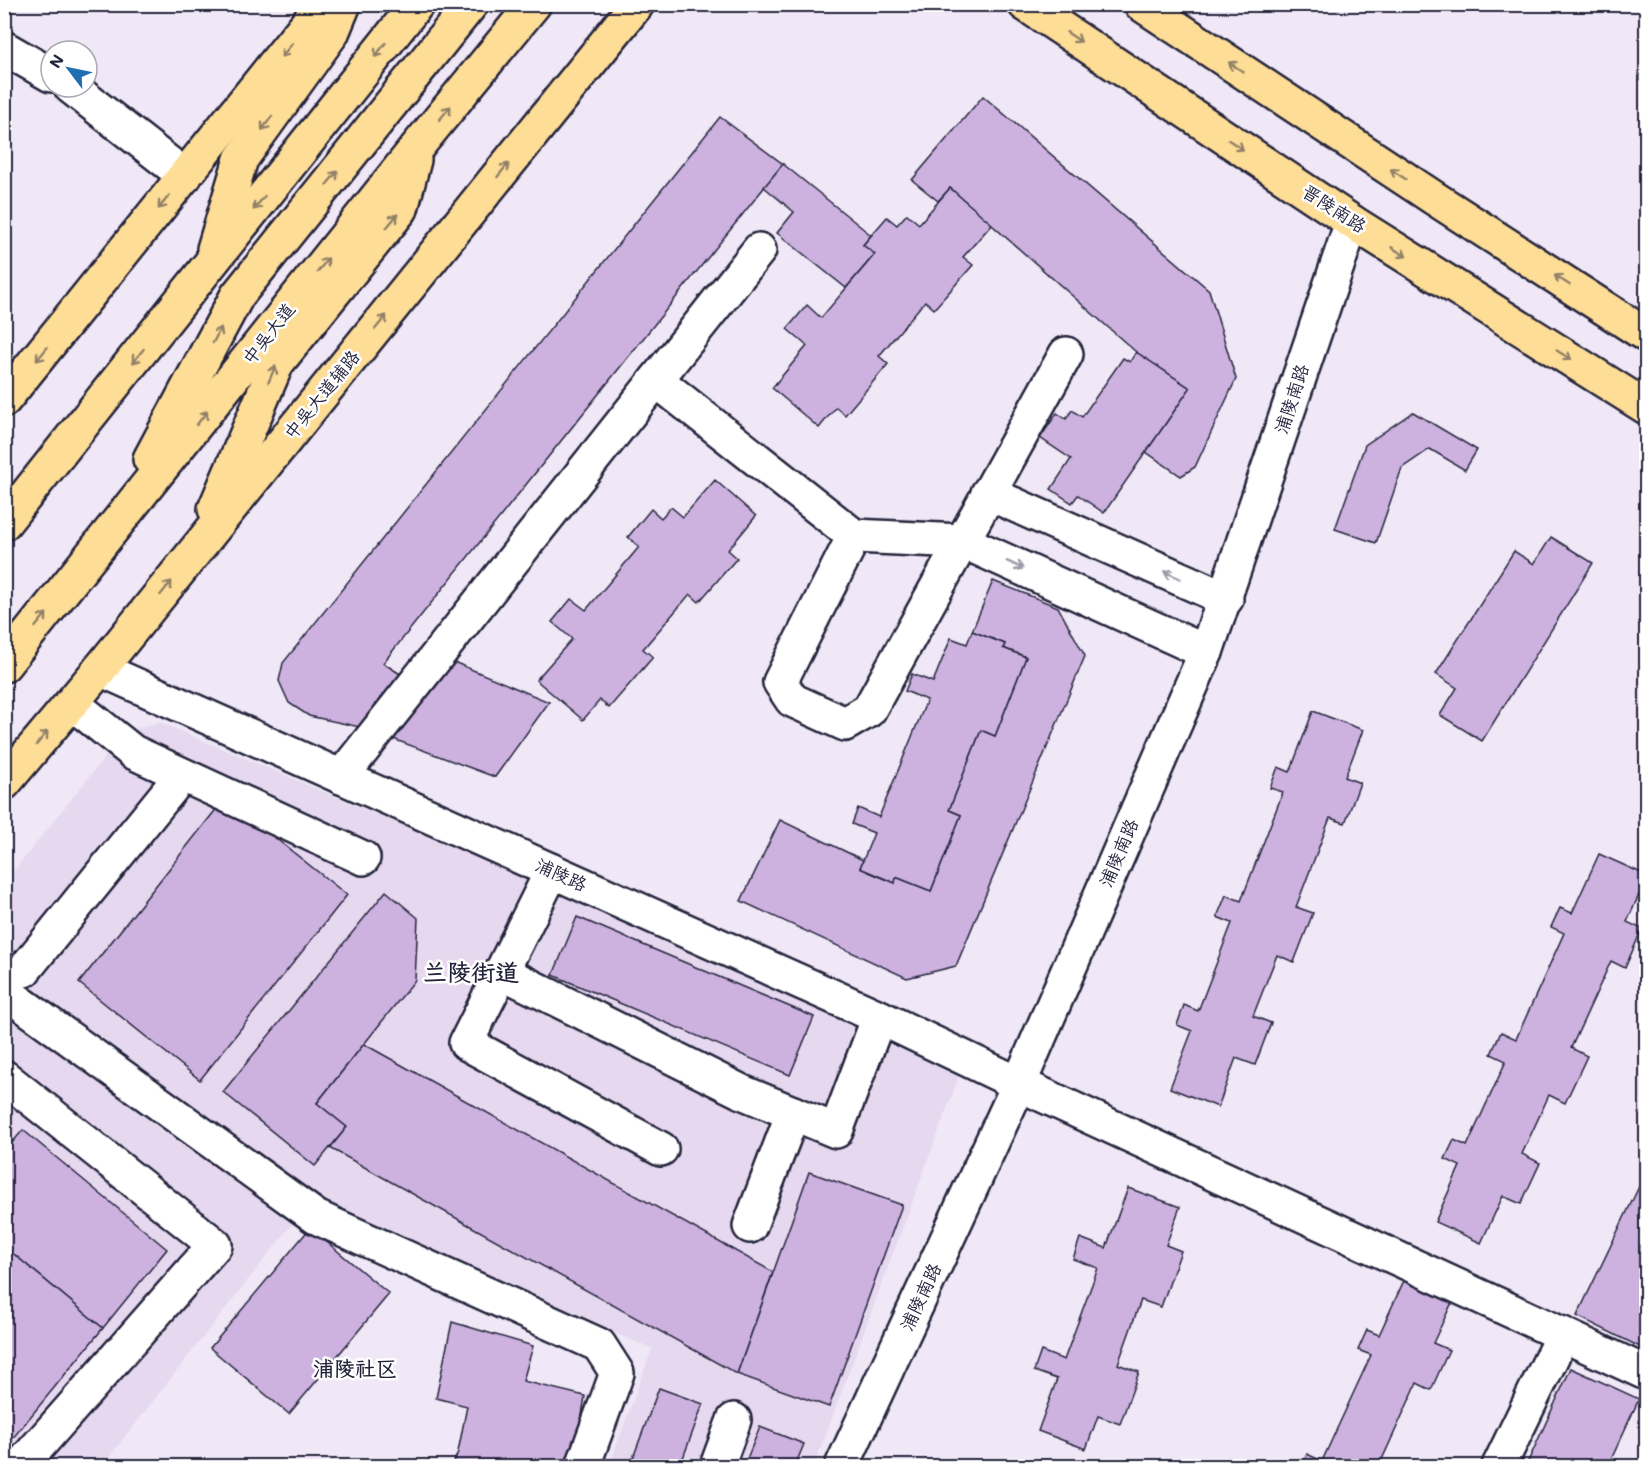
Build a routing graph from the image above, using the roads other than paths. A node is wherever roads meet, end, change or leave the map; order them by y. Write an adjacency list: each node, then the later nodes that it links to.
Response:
1 (323, 4): 14 (main road, one-way to 14)
2 (344, 4): 17 (main road, one-way to 17)
3 (417, 4): 17 (main road, one-way to 17)
4 (471, 4): 25 (main road, one-way to 4)
5 (534, 4): 13 (main road, 中吴大道, one-way to 5)
6 (653, 4): 9 (main road, 中吴大道辅路)
7 (1025, 4): 15 (main road, 晋陵南路, one-way to 15)
8 (1141, 4): 18 (main road, one-way to 8)
9 (628, 16): 28 (main road, 中吴大道辅路, one-way to 9)
10 (4, 48): 11 (street)
11 (39, 68)
12 (87, 99): 14 (street)
13 (417, 147): 25 (main road, 中吴大道, one-way to 13); 28 (main road, one-way to 13)
14 (186, 176): 21 (main road, one-way to 21)
15 (1352, 222): 22 (main road, 晋陵南路, one-way to 22); 29 (street, 浦陵南路)
16 (759, 250): 20 (street)
17 (209, 266): 24 (main road, one-way to 24)
18 (1647, 335)
19 (1066, 354): 23 (street)
20 (656, 380): 26 (street); 35 (street)
21 (4, 400)
22 (1647, 407)
23 (988, 493): 27 (street); 29 (street, one-way to 23)
24 (4, 523)
25 (109, 535): 31 (main road, 中吴大道, one-way to 25)
26 (854, 536): 27 (street); 27 (street)
27 (962, 541): 30 (street, one-way to 30)
28 (200, 544): 32 (main road, 中吴大道辅路, one-way to 28)
29 (1226, 599): 30 (street, 浦陵南路)
30 (1206, 652): 43 (street, 浦陵南路)
31 (4, 665)
32 (100, 669): 33 (main road, 中吴大道辅路); 35 (street, 浦陵路)
33 (72, 703): 34 (street); 36 (main road, 中吴大道辅路, one-way to 33)
34 (182, 775): 37 (street); 40 (street)
35 (341, 777): 38 (street, 浦陵路)
36 (5, 783)
37 (363, 858)
38 (552, 871): 39 (street); 41 (street, 浦陵路)
39 (502, 972): 44 (street); 45 (street)
40 (14, 980): 51 (street)
41 (879, 1017): 43 (street, 浦陵路); 44 (street)
42 (4, 1077): 50 (street)
43 (1019, 1084): 47 (street, 浦陵路); 53 (street, 浦陵南路)
44 (793, 1113): 46 (street)
45 (661, 1149)
46 (750, 1226)
47 (1563, 1334): 48 (street, 浦陵路); 54 (street)
48 (1647, 1373)
49 (734, 1420): 52 (street)
50 (22, 1467)
51 (583, 1467)
52 (717, 1467)
53 (842, 1467)
54 (1499, 1467)

